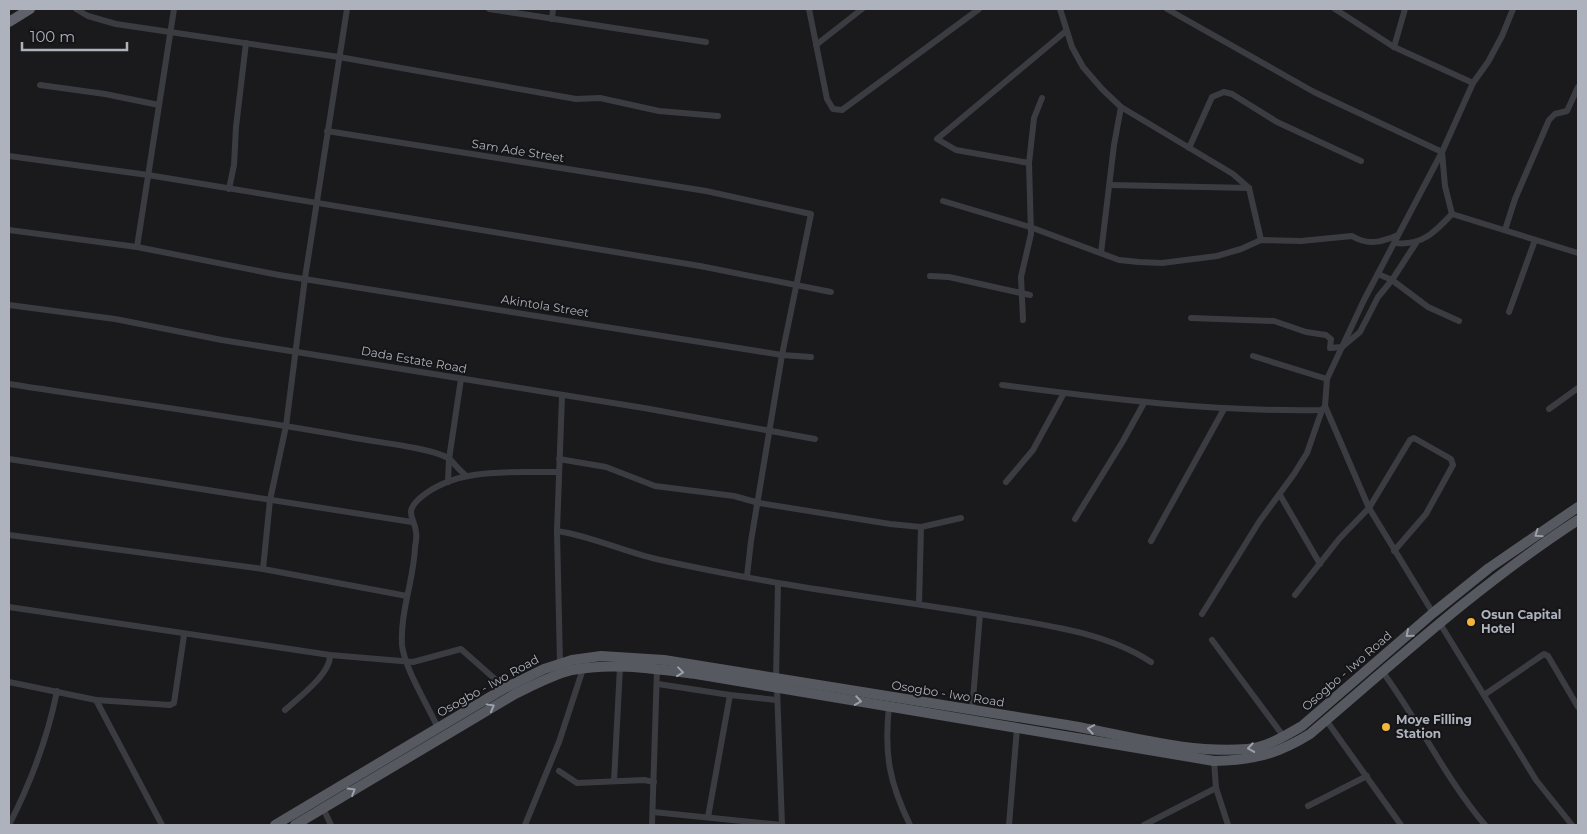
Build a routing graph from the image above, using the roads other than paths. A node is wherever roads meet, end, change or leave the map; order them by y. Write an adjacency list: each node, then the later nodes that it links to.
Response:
1 (30, 9): 16 (highway)
2 (76, 9): 18 (street)
3 (174, 9): 18 (street)
4 (347, 9): 23 (street)
5 (489, 9): 15 (street)
6 (553, 9): 15 (street)
7 (810, 9): 21 (street)
8 (862, 9): 21 (street)
9 (979, 9): 21 (street)
10 (1060, 9): 17 (street)
11 (1167, 9): 33 (street)
12 (1335, 9): 22 (street)
13 (1405, 9): 22 (street)
14 (1513, 9): 24 (street)
15 (552, 19): 19 (street)
16 (9, 22)
17 (1066, 31): 29 (street); 36 (street)
18 (170, 32): 20 (street); 28 (street)
19 (706, 42)
20 (246, 43): 23 (street); 40 (street)
21 (816, 44)
22 (1394, 47): 24 (street)
23 (339, 57): 30 (street); 31 (street)
24 (1473, 83): 33 (street)
25 (40, 85): 28 (street)
26 (1578, 88): 46 (street)
27 (1042, 98): 36 (street)
28 (159, 105): 37 (street)
29 (1121, 107): 32 (street); 38 (street)
30 (718, 116)
31 (327, 131): 42 (street); 61 (street, Sam Ade Street)
32 (1189, 148): 35 (street); 39 (street)
33 (1442, 152): 43 (street); 47 (street)
34 (9, 156): 37 (street)
35 (1360, 161)
36 (1029, 163): 44 (street)
37 (148, 175): 40 (street); 53 (street)
38 (1111, 185): 39 (street); 55 (street)
39 (1249, 188): 48 (street)
40 (229, 189): 42 (street)
41 (943, 201): 44 (street)
42 (317, 205): 59 (street); 61 (street)
43 (1452, 214): 46 (street); 52 (street)
44 (1030, 227): 55 (street); 63 (street)
45 (9, 230): 53 (street, Akintola Street)
46 (1505, 230): 49 (street)
47 (1398, 235): 50 (street); 51 (street)
48 (1261, 240): 50 (street); 55 (street)
49 (1535, 240): 56 (street); 66 (street)
50 (1380, 243): 54 (street)
51 (1395, 243): 52 (street); 54 (street)
52 (1416, 243): 60 (street)
53 (137, 247): 59 (street, Akintola Street)
54 (1390, 252): 57 (street)
55 (1101, 253)
56 (1578, 253)
57 (1378, 274): 60 (street); 70 (street)
58 (930, 276): 63 (street)
59 (305, 278): 71 (street); 72 (street, Akintola Street)
60 (1392, 280): 69 (street); 70 (street)
61 (796, 284): 62 (street); 72 (street)
62 (831, 292)
63 (1021, 294): 64 (street); 68 (street)
64 (1030, 295)
65 (9, 305): 71 (street, Dada Estate Road)
66 (1510, 312)
67 (1192, 318): 70 (street)
68 (1023, 320)
69 (1459, 321)
70 (1342, 348): 76 (street)
71 (296, 351): 75 (street, Dada Estate Road); 86 (street)
72 (782, 355): 74 (street, Akintola Street); 87 (street)
73 (1254, 356): 76 (street)
74 (811, 357)
75 (461, 379): 81 (street, Dada Estate Road); 89 (street)
76 (1327, 379): 83 (street)
77 (9, 384): 86 (street)
78 (1002, 385): 80 (street)
79 (1578, 388): 85 (street)
80 (1064, 393): 82 (street); 95 (street)
81 (562, 396): 87 (street, Dada Estate Road); 91 (street)
82 (1144, 403): 84 (street); 102 (street)
83 (1323, 408): 84 (street); 96 (street); 100 (street)
84 (1224, 409): 108 (street)
85 (1549, 409)
86 (286, 426): 89 (street); 97 (street)
87 (770, 432): 88 (street, Dada Estate Road); 98 (street)
88 (815, 439)
89 (449, 458): 93 (street); 94 (street)
90 (9, 459): 97 (street)
91 (559, 460): 92 (street); 98 (street)
92 (558, 472): 93 (street); 106 (street)
93 (467, 476): 94 (street)
94 (448, 482): 103 (street)
95 (1006, 482)
96 (1280, 495): 110 (street); 119 (street)
97 (270, 500): 103 (street); 111 (street)
98 (759, 503): 105 (street); 112 (street)
99 (1578, 507): 120 (main road, Osogbo - Iwo Road, one-way to 120)
100 (1369, 508): 109 (street); 109 (street); 110 (street)
101 (961, 518): 105 (street)
102 (1075, 519)
103 (412, 522): 115 (street)
104 (1577, 524): 120 (main road, Osogbo - Iwo Road)
105 (921, 527): 116 (street)
106 (557, 531): 112 (street); 126 (street)
107 (9, 536): 111 (street)
108 (1151, 541)
109 (1394, 551): 120 (street)
110 (1320, 564): 114 (street)
111 (263, 569): 115 (street)
112 (748, 576): 113 (street)
113 (778, 583): 116 (street); 132 (street)
114 (1295, 595)
115 (407, 596): 124 (street)
116 (919, 604): 118 (street)
117 (9, 607): 121 (street)
118 (980, 614): 125 (street); 143 (street)
119 (1202, 614)
120 (1436, 618): 130 (main road, Osogbo - Iwo Road); 137 (street); 147 (main road, Osogbo - Iwo Road, one-way to 147)
121 (184, 635): 123 (street); 138 (street)
122 (1212, 640): 147 (street)
123 (330, 656): 124 (street); 142 (street)
124 (407, 662): 134 (street); 145 (street)
125 (1151, 662)
126 (560, 663): 132 (main road, Osogbo - Iwo Road); 134 (main road, Osogbo - Iwo Road)
127 (620, 667): 128 (main road, Osogbo - Iwo Road); 129 (main road, Osogbo - Iwo Road); 151 (street)
128 (583, 668): 155 (main road, Osogbo - Iwo Road, one-way to 128); 164 (street)
129 (657, 669): 132 (main road, Osogbo - Iwo Road, one-way to 132); 133 (street)
130 (1382, 671): 144 (main road, Osogbo - Iwo Road); 171 (street)
131 (9, 682): 135 (street)
132 (777, 683): 139 (street); 140 (main road, Osogbo - Iwo Road, one-way to 140); 143 (main road, Osogbo - Iwo Road)
133 (658, 684): 136 (street); 152 (street)
134 (505, 688): 145 (main road, Osogbo - Iwo Road)
135 (57, 691): 138 (street); 159 (street)
136 (730, 695): 139 (street); 157 (street)
137 (1484, 695): 141 (street); 172 (street)
138 (96, 700): 160 (street)
139 (777, 700): 166 (street)
140 (889, 706): 146 (main road, Osogbo - Iwo Road); 167 (street)
141 (1578, 707)
142 (285, 710)
143 (972, 711): 147 (main road, Osogbo - Iwo Road, one-way to 143)
144 (1326, 720): 148 (main road, Osogbo - Iwo Road); 150 (street)
145 (438, 728): 161 (main road, Osogbo - Iwo Road)
146 (1017, 728): 148 (main road, Osogbo - Iwo Road); 168 (street)
147 (1284, 737)
148 (1214, 761): 153 (street)
149 (560, 771): 151 (street)
150 (1367, 776): 154 (street); 170 (street)
151 (614, 781): 152 (street)
152 (654, 782): 156 (street)
153 (1216, 788): 158 (street); 169 (street)
154 (1308, 806)
155 (323, 808): 162 (main road, Osogbo - Iwo Road); 163 (street)
156 (653, 812): 157 (street); 165 (street)
157 (708, 817): 166 (street)
158 (1148, 824)
159 (9, 825)
160 (162, 825)
161 (275, 825)
162 (295, 825)
163 (331, 825)
164 (525, 825)
165 (652, 825)
166 (782, 825)
167 (910, 825)
168 (1009, 825)
169 (1228, 825)
170 (1401, 825)
171 (1484, 825)
172 (1572, 825)

